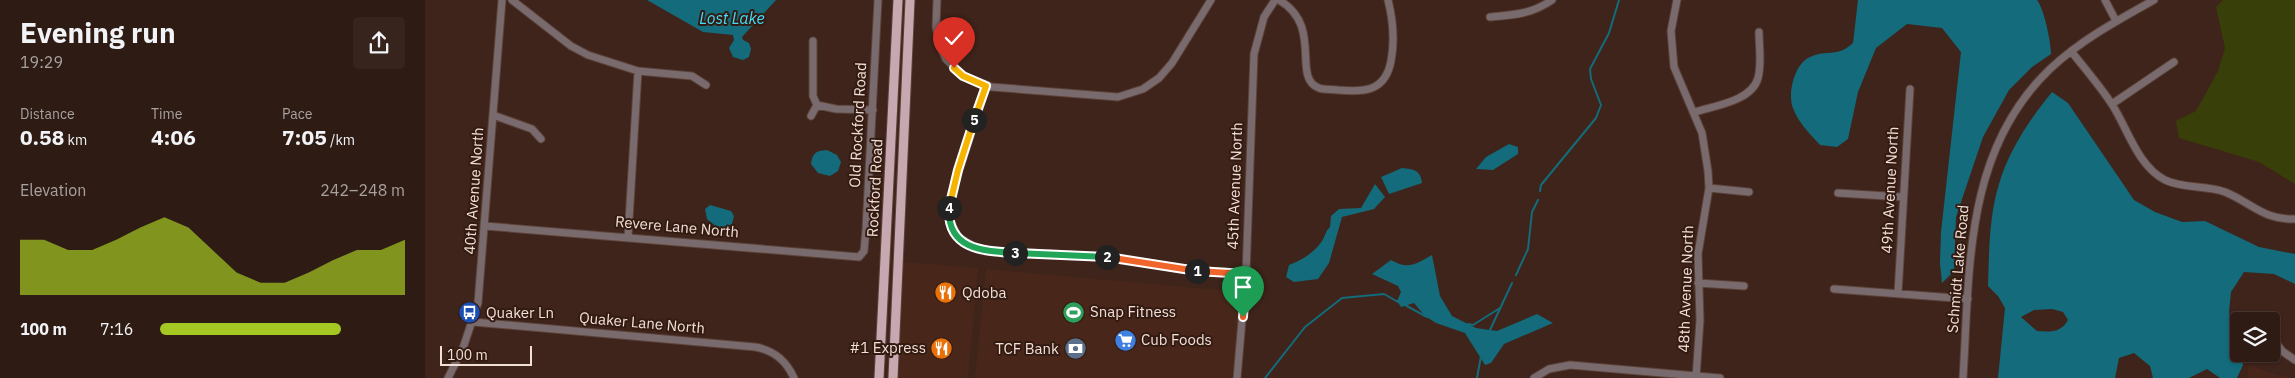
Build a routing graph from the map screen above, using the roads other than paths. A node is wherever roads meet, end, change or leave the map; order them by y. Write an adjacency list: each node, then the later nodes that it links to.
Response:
1 (502, 0): 28 (street, 40th Avenue North)
2 (511, 0): 20 (street)
3 (878, 0): 26 (street, Old Rockford Road)
4 (898, 0): 51 (main road, Rockford Road)
5 (911, 0): 52 (main road, Rockford Road)
6 (937, 0): 22 (street)
7 (1211, 0): 22 (street)
8 (1277, 0): 9 (street); 39 (street, 45th Avenue North)
9 (1388, 0)
10 (1552, 0): 14 (street)
11 (1677, 0): 27 (street, 48th Avenue North)
12 (2105, 0): 15 (street)
13 (2155, 0): 15 (street, Schmidt Lake Road)
14 (1490, 17)
15 (2116, 21): 18 (street, Schmidt Lake Road)
16 (1759, 32): 27 (street)
17 (813, 41): 25 (street)
18 (2071, 51): 24 (street); 44 (street, Schmidt Lake Road)
19 (2174, 62): 24 (street)
20 (638, 71): 21 (street); 37 (street)
21 (706, 85)
22 (986, 86): 39 (street)
23 (1910, 88): 34 (street, 49th Avenue North)
24 (2112, 104): 35 (street)
25 (817, 105): 26 (street); 29 (street)
26 (873, 110): 38 (street, Old Rockford Road)
27 (1695, 112): 31 (street, 48th Avenue North)
28 (493, 116): 30 (street); 36 (street, 40th Avenue North)
29 (811, 116)
30 (541, 139)
31 (1709, 188): 32 (street); 40 (street, 48th Avenue North)
32 (1749, 192)
33 (1839, 193): 34 (street)
34 (1903, 198): 43 (street, 49th Avenue North)
35 (2295, 219)
36 (485, 226): 37 (street, Revere Lane North); 45 (street, 40th Avenue North)
37 (628, 237): 38 (street, Revere Lane North)
38 (865, 251)
39 (1246, 274): 53 (street, 45th Avenue North)
40 (1698, 283): 41 (street); 48 (street, 48th Avenue North)
41 (1743, 286)
42 (1834, 289): 43 (street)
43 (1898, 293): 44 (street)
44 (1968, 299): 56 (street, Schmidt Lake Road)
45 (473, 322): 49 (street, 40th Avenue North); 50 (street, Quaker Lane North)
46 (2280, 349): 47 (street)
47 (2295, 360)
48 (1696, 377): 54 (street); 55 (street)
49 (448, 378)
50 (793, 378)
51 (879, 378)
52 (893, 378)
53 (1237, 378)
54 (1535, 378)
55 (1720, 378)
56 (1963, 378)

